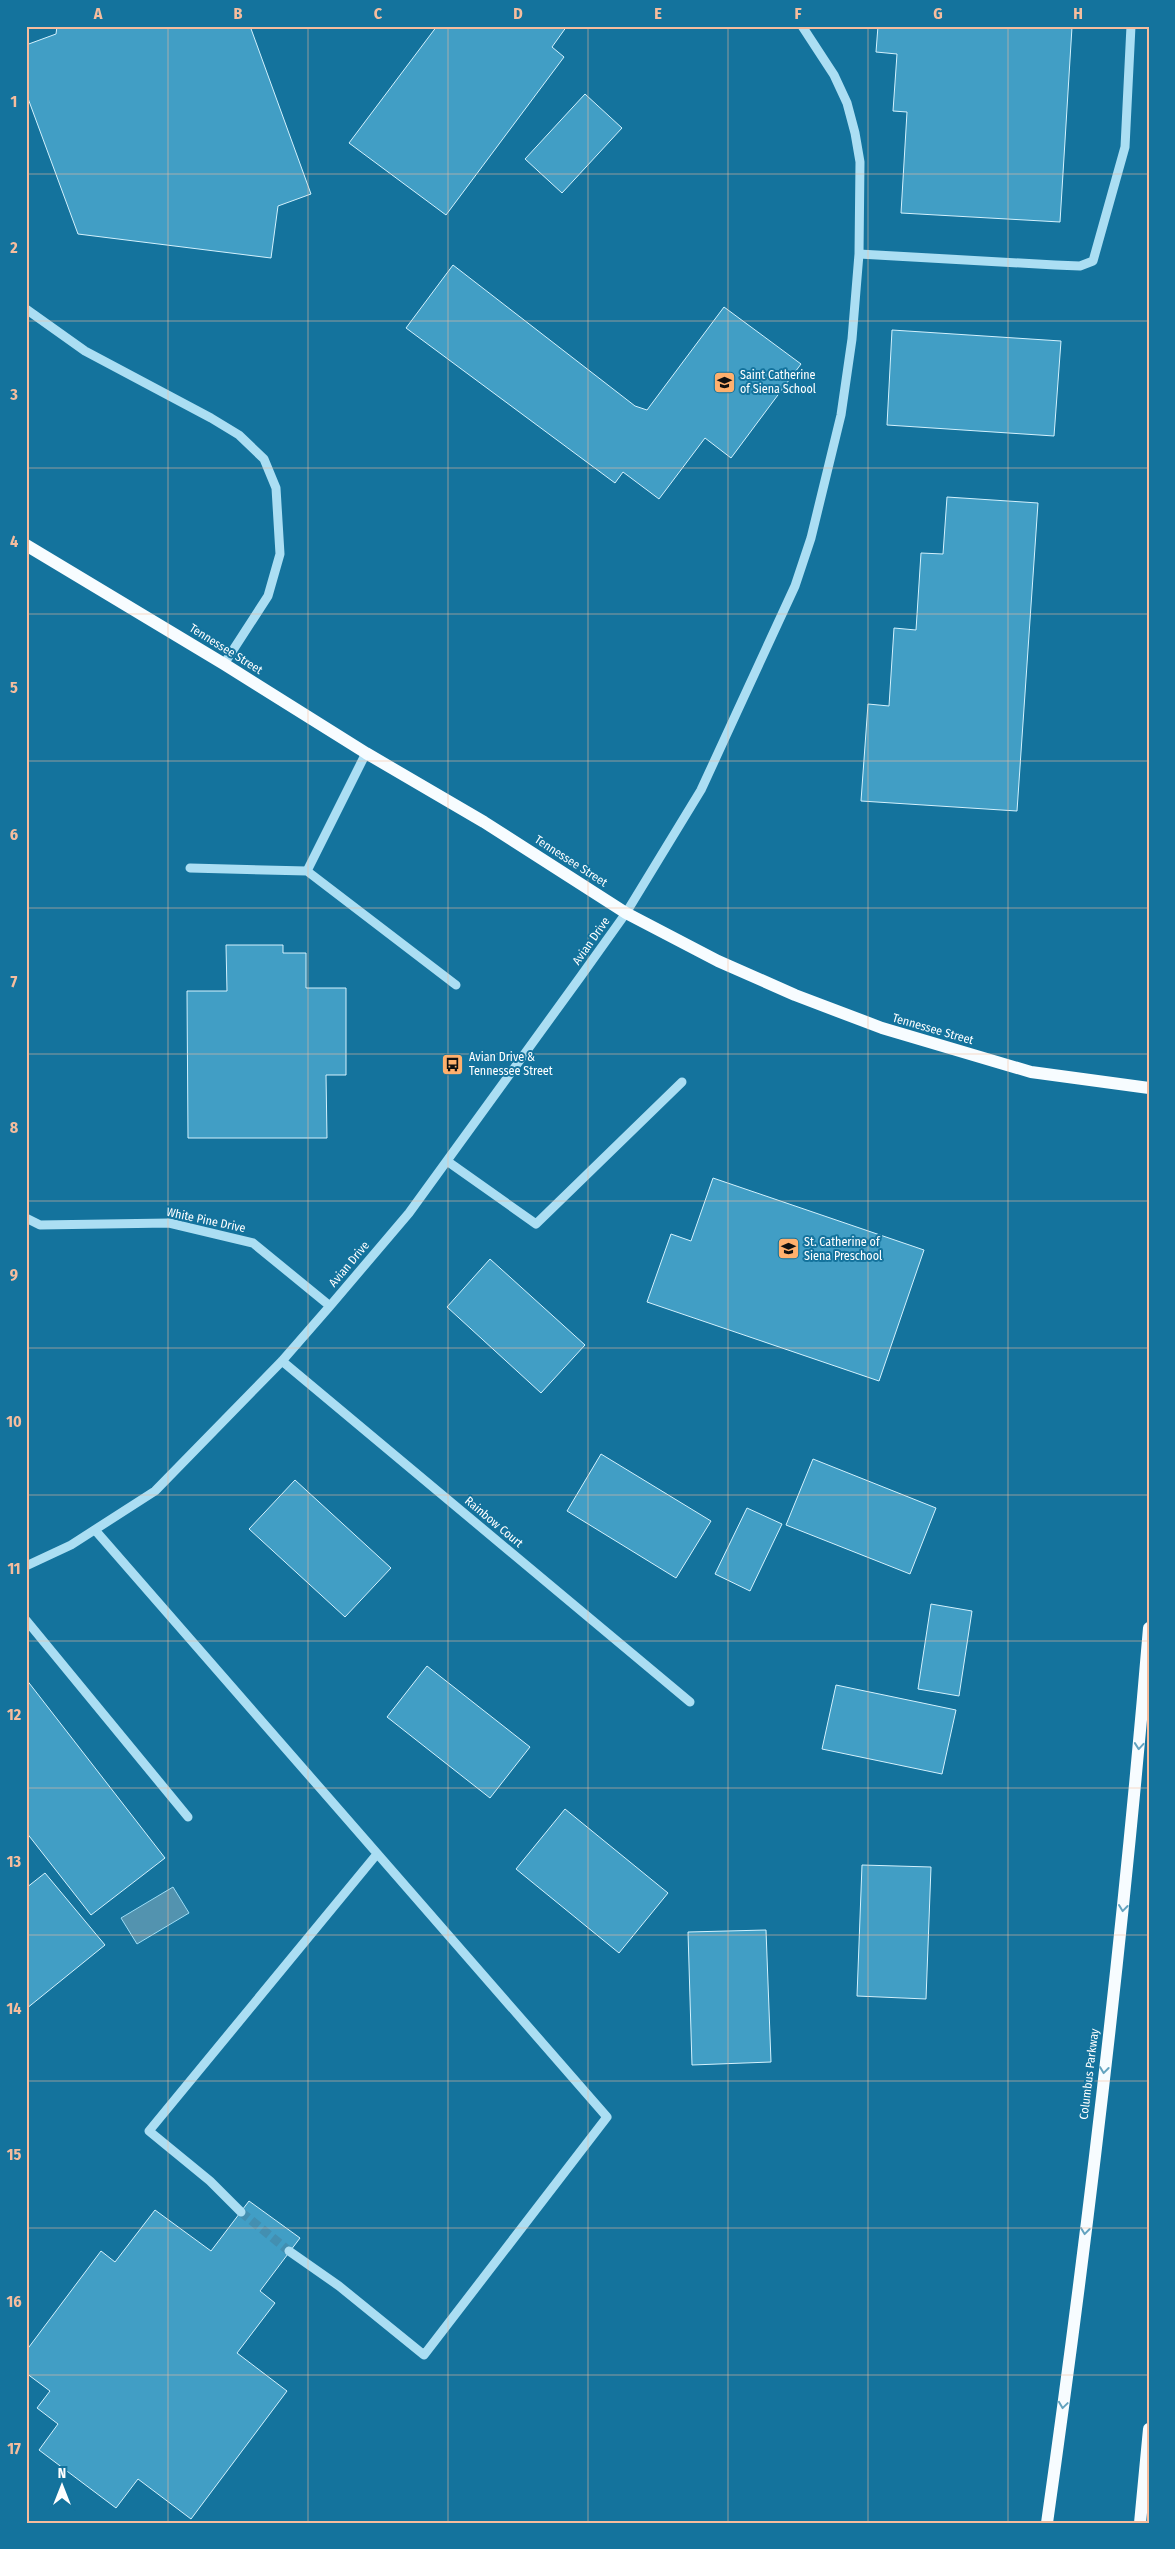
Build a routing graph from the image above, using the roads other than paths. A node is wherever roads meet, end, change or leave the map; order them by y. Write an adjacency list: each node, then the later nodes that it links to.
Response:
1 (802, 26): 3 (street, Avian Drive)
2 (1131, 26): 3 (street)
3 (859, 254): 10 (street, Avian Drive)
4 (26, 309): 6 (street)
5 (26, 545): 6 (main road, Tennessee Street)
6 (224, 664): 7 (main road, Tennessee Street)
7 (366, 753): 9 (street); 10 (main road, Tennessee Street)
8 (190, 868): 9 (street)
9 (307, 870): 11 (street)
10 (626, 913): 13 (main road, Tennessee Street); 14 (street, Avian Drive)
11 (456, 985)
12 (682, 1082): 14 (street)
13 (1149, 1088)
14 (447, 1161): 16 (street, Avian Drive)
15 (26, 1218): 16 (street, White Pine Drive)
16 (330, 1306): 17 (street, Avian Drive)
17 (282, 1361): 18 (street, Avian Drive); 22 (street, Rainbow Court)
18 (95, 1530): 19 (street, Avian Drive); 24 (street)
19 (26, 1566)
20 (26, 1620): 23 (street)
21 (1149, 1628): 28 (main road, Columbus Parkway, one-way to 28)
22 (690, 1702)
23 (188, 1817)
24 (377, 1854): 25 (street); 26 (street)
25 (241, 2212)
26 (289, 2251)
27 (1149, 2429): 29 (main road)
28 (1047, 2523)
29 (1140, 2523)

